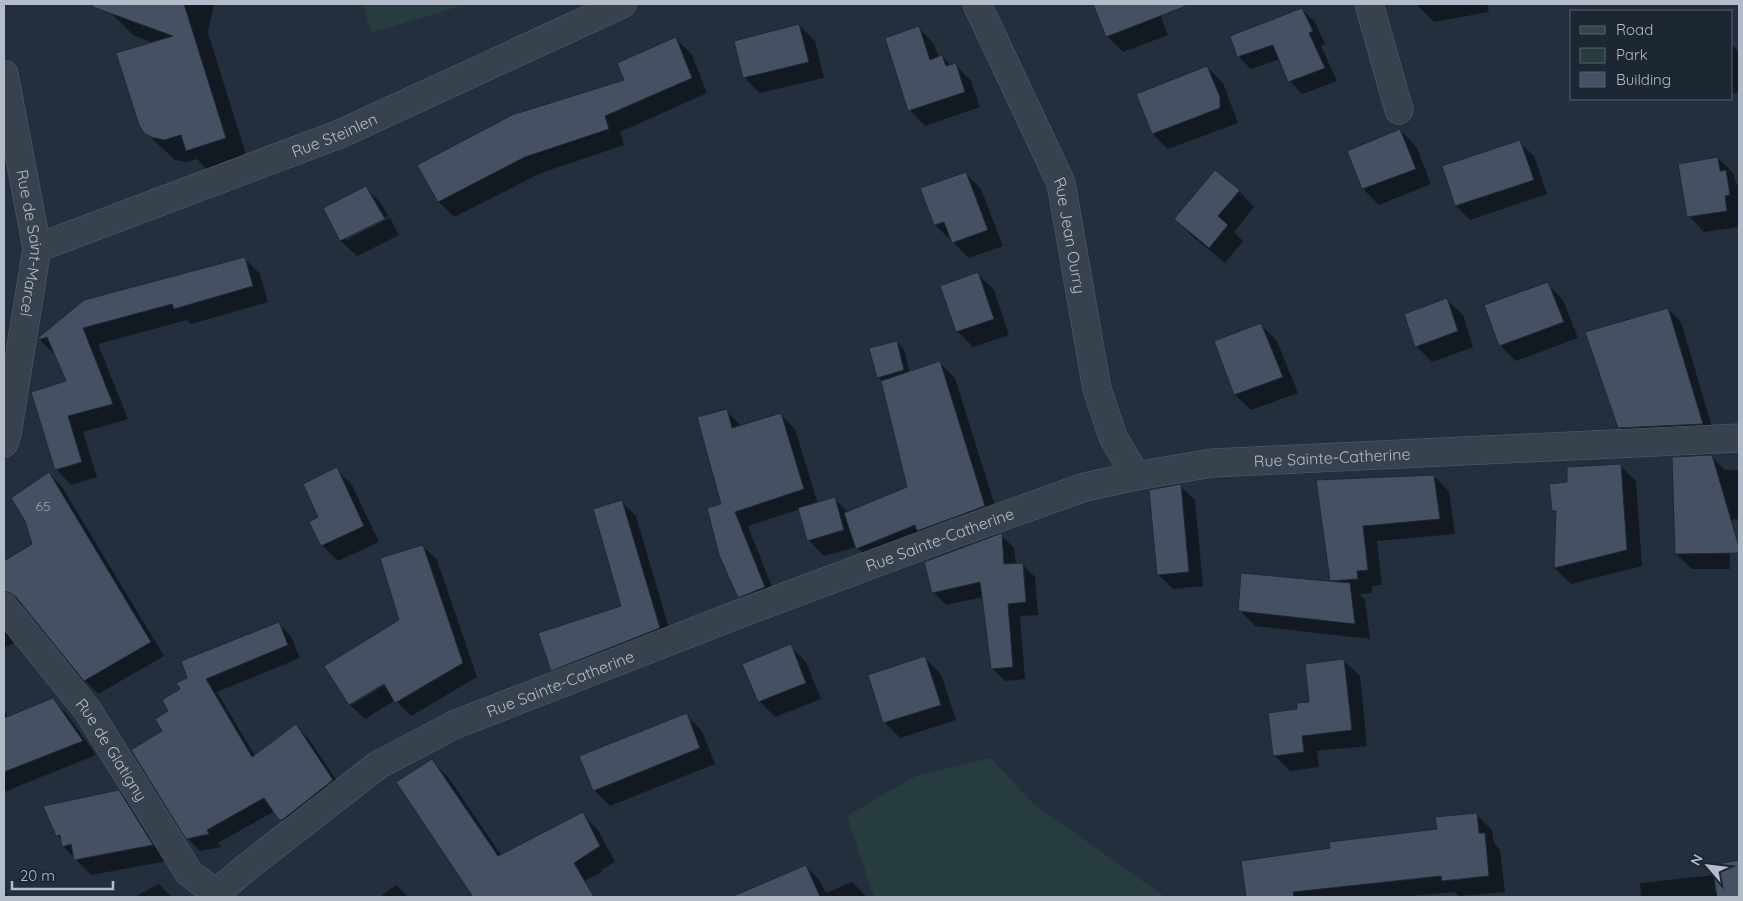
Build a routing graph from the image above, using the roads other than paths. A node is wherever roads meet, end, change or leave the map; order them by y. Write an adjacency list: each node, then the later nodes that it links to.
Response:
1 (622, 4): 6 (street, Rue Steinlen)
2 (977, 4): 9 (street, Rue Jean Ourry)
3 (1369, 4): 5 (street)
4 (4, 74): 6 (street, Rue de Saint-Marcel)
5 (1399, 110)
6 (37, 248): 8 (street, Rue de Saint-Marcel)
7 (1739, 438): 9 (street, Rue Sainte-Catherine)
8 (4, 442)
9 (1136, 476): 11 (street, Rue Sainte-Catherine)
10 (4, 607): 11 (street, Rue de Glatigny)
11 (216, 896)

